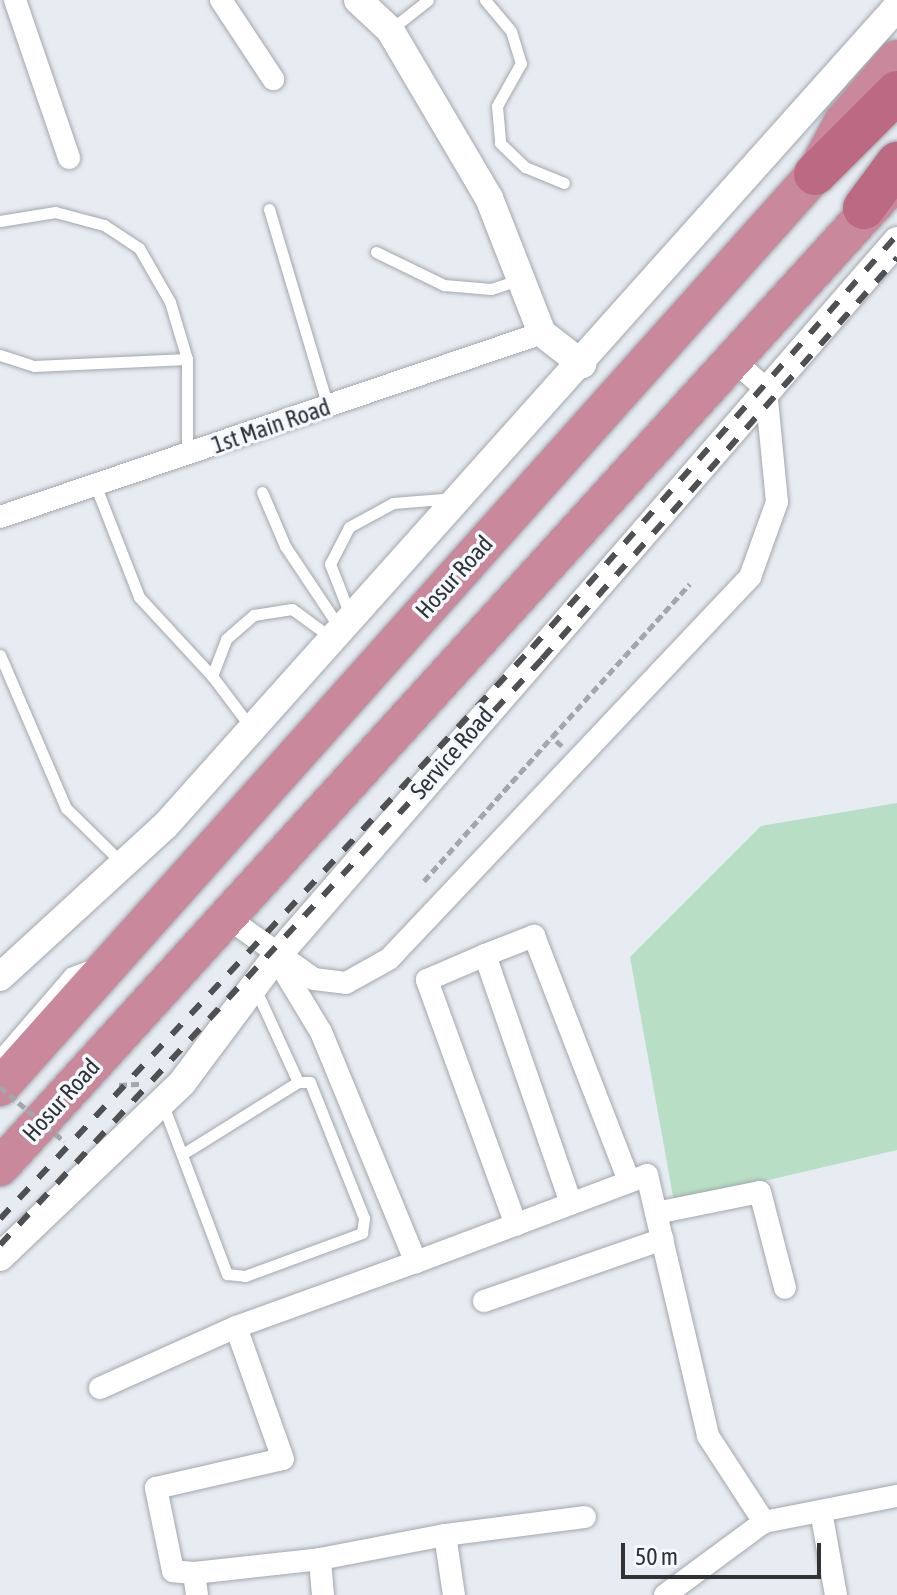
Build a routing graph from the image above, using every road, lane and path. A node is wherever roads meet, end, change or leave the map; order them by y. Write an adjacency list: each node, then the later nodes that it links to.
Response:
1 (15, 0): 11 (street)
2 (221, 0): 9 (street)
3 (358, 0): 7 (street)
4 (428, 0): 7 (lane)
5 (485, 0): 15 (lane)
6 (897, 7): 26 (street)
7 (390, 30): 21 (street)
8 (897, 59): 13 (highway, Hosur Road)
9 (273, 79)
10 (897, 92): 13 (highway)
11 (69, 158)
12 (897, 163): 16 (highway)
13 (815, 174): 44 (highway, Hosur Road)
14 (897, 181): 16 (highway, Hosur Road)
15 (564, 183)
16 (864, 208): 24 (highway, Hosur Road)
17 (269, 209): 28 (lane)
18 (0, 221): 25 (lane)
19 (897, 241): 27 (street, Service Road)
20 (376, 252): 21 (lane)
21 (520, 280): 22 (street)
22 (542, 333): 26 (street); 28 (street, 1st Main Road)
23 (0, 355): 25 (lane)
24 (730, 357): 27 (street); 43 (highway, Hosur Road)
25 (187, 359): 29 (lane)
26 (582, 364): 32 (street)
27 (766, 389): 40 (street); 46 (street, Service Road)
28 (328, 407): 29 (street, 1st Main Road)
29 (187, 455): 30 (street, 1st Main Road)
30 (96, 487): 33 (street, 1st Main Road); 37 (lane)
31 (262, 492): 35 (lane)
32 (461, 498): 35 (street); 35 (lane)
33 (0, 517)
34 (690, 584): 39 (path)
35 (342, 630): 37 (lane); 38 (street)
36 (0, 655): 41 (lane)
37 (212, 676): 38 (lane)
38 (252, 729): 41 (street)
39 (552, 737): 40 (path); 42 (path)
40 (577, 760): 46 (street)
41 (124, 864): 47 (street)
42 (424, 881)
43 (225, 916): 46 (street); 55 (highway, Hosur Road)
44 (118, 955): 49 (lane); 51 (highway, Hosur Road)
45 (485, 955): 56 (street); 57 (street); 59 (street)
46 (276, 957): 48 (street, Service Road); 62 (street)
47 (0, 977)
48 (255, 987): 50 (lane); 52 (street, Service Road)
49 (0, 1054)
50 (298, 1082): 54 (lane); 54 (lane)
51 (0, 1087): 53 (path, bridge)
52 (162, 1104): 54 (lane); 61 (street, Service Road)
53 (64, 1141)
54 (186, 1152)
55 (0, 1167)
56 (629, 1181): 57 (street); 58 (street)
57 (571, 1204): 59 (street)
58 (656, 1213): 60 (street); 63 (street)
59 (516, 1225): 62 (street)
60 (663, 1239): 64 (street); 70 (street)
61 (0, 1257)
62 (416, 1262): 65 (street)
63 (785, 1288)
64 (484, 1301)
65 (236, 1327): 66 (street); 73 (street)
66 (100, 1388)
67 (897, 1496): 68 (street)
68 (821, 1511): 70 (street); 78 (street)
69 (585, 1517): 71 (street)
70 (764, 1522): 74 (street)
71 (445, 1535): 72 (street); 76 (street)
72 (320, 1559): 73 (street); 75 (street)
73 (196, 1584)
74 (690, 1587): 77 (street)
75 (323, 1595)
76 (454, 1595)
77 (665, 1595)
78 (836, 1595)

